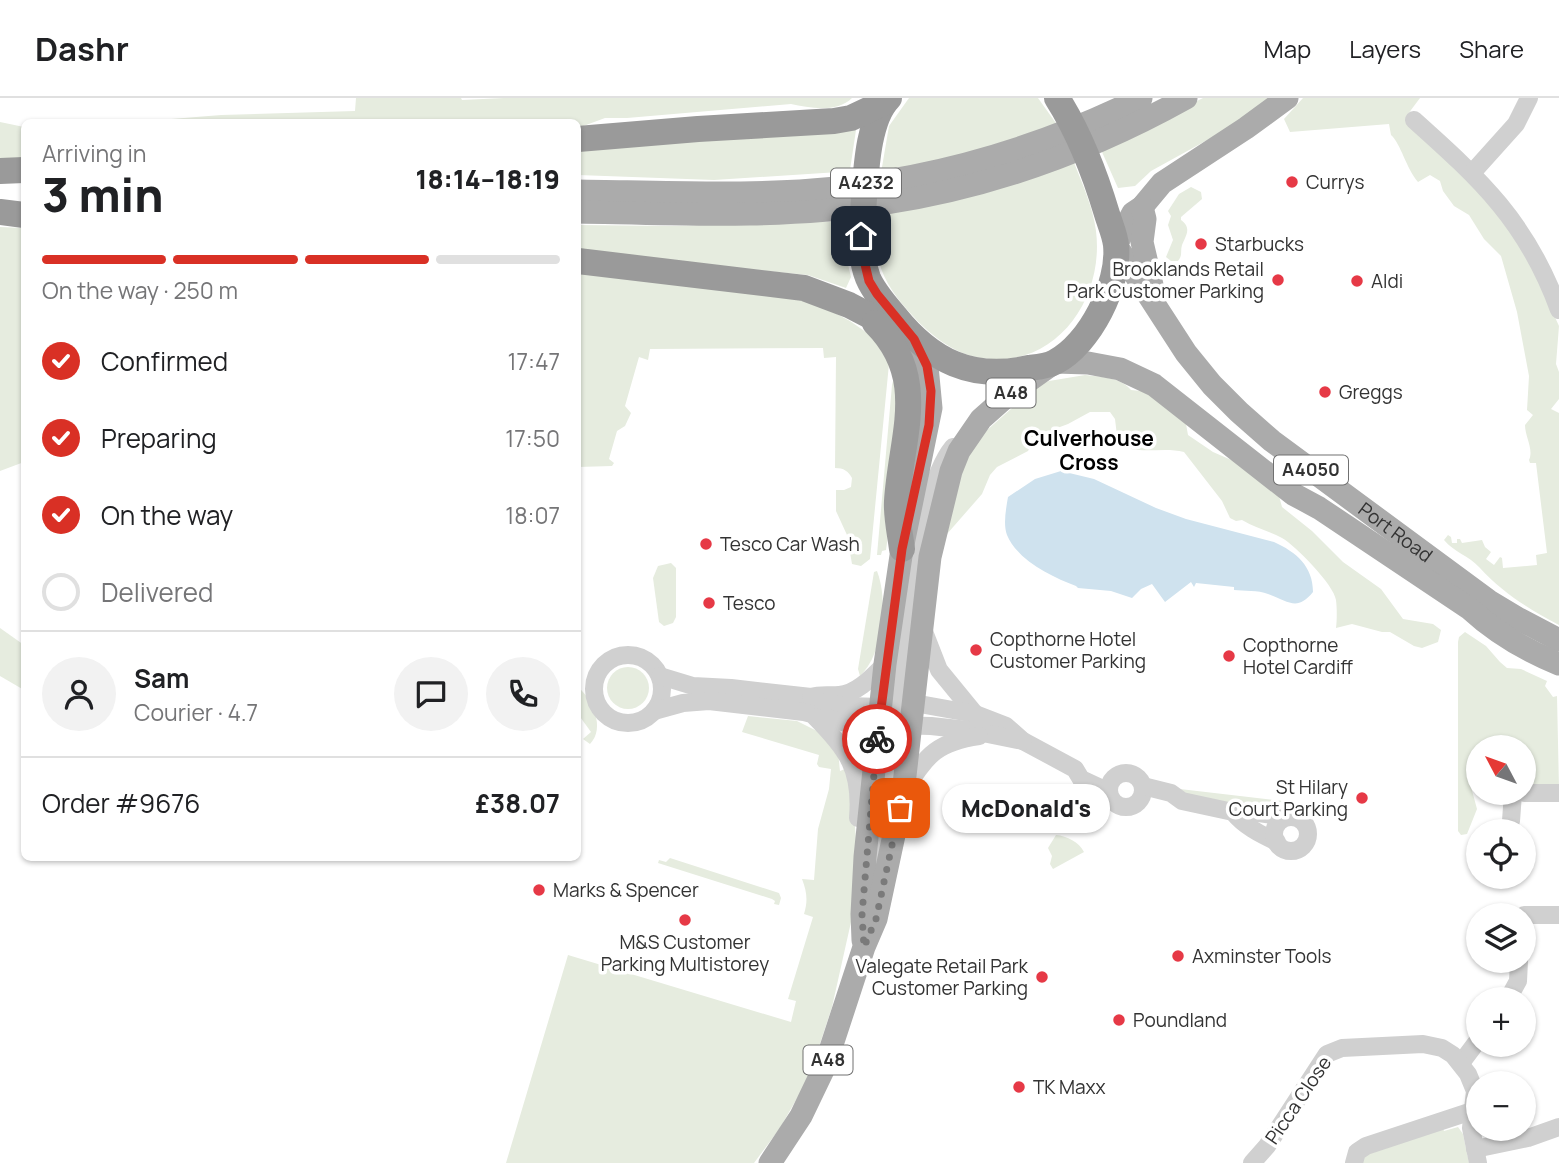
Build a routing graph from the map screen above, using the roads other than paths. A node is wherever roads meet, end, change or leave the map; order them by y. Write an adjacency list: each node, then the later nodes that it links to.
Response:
1 (1057, 98): 21 (highway)
2 (1141, 98): 14 (main road, A4232)
3 (1186, 98): 19 (main road, A4232)
4 (1287, 98): 17 (main road)
5 (1530, 98): 11 (street)
6 (887, 99): 8 (highway); 27 (highway)
7 (1414, 120): 11 (street)
8 (581, 139)
9 (21, 170): 10 (highway)
10 (0, 171)
11 (1472, 173): 23 (street)
12 (0, 180): 13 (main road)
13 (21, 181)
14 (581, 191)
15 (0, 202): 16 (main road)
16 (21, 203)
17 (1142, 207): 21 (main road); 24 (main road)
18 (0, 212): 20 (highway)
19 (581, 212)
20 (21, 215)
21 (1116, 245): 24 (main road, Port Road / A4050); 28 (highway)
22 (581, 261): 26 (highway)
23 (1553, 280): 25 (street)
24 (1150, 299): 32 (main road, Port Road / A4050)
25 (1559, 310)
26 (863, 312): 27 (highway); 30 (highway)
27 (914, 339): 28 (highway); 30 (main road, A48)
28 (1055, 362): 29 (main road, A48); 34 (main road, Port Road / A4050)
29 (973, 430): 31 (main road, A48); 39 (street)
30 (902, 549): 33 (main road, A48)
31 (922, 622): 38 (street); 39 (main road, A48)
32 (1559, 640)
33 (885, 664): 36 (street); 39 (main road, A48)
34 (1559, 664)
35 (660, 676): 36 (street); 37 (street); 37 (street)
36 (812, 706): 37 (street); 39 (street); 50 (street)
37 (654, 711)
38 (975, 714): 39 (street); 41 (street)
39 (896, 715): 40 (street); 43 (main road, A48); 50 (main road, A48); 51 (street)
40 (989, 734): 41 (street); 43 (street)
41 (1023, 741): 42 (street)
42 (1111, 786): 46 (street); 46 (street)
43 (903, 793): 54 (main road, A48)
44 (1536, 793): 45 (street)
45 (1559, 793)
46 (1141, 794): 47 (street)
47 (1233, 812): 48 (street); 49 (street)
48 (1287, 817): 49 (street); 49 (street)
49 (1277, 842)
50 (865, 857): 51 (main road, A48)
51 (862, 914): 54 (main road, A48)
52 (1536, 915): 53 (street)
53 (1559, 915)
54 (864, 947): 61 (main road, A48)
55 (1466, 1056): 56 (street)
56 (1461, 1063): 57 (street); 62 (street, Picca Close)
57 (1466, 1073)
58 (1466, 1113): 63 (street)
59 (1559, 1127): 60 (street)
60 (1477, 1156)
61 (770, 1163)
62 (1252, 1163)
63 (1354, 1163)

